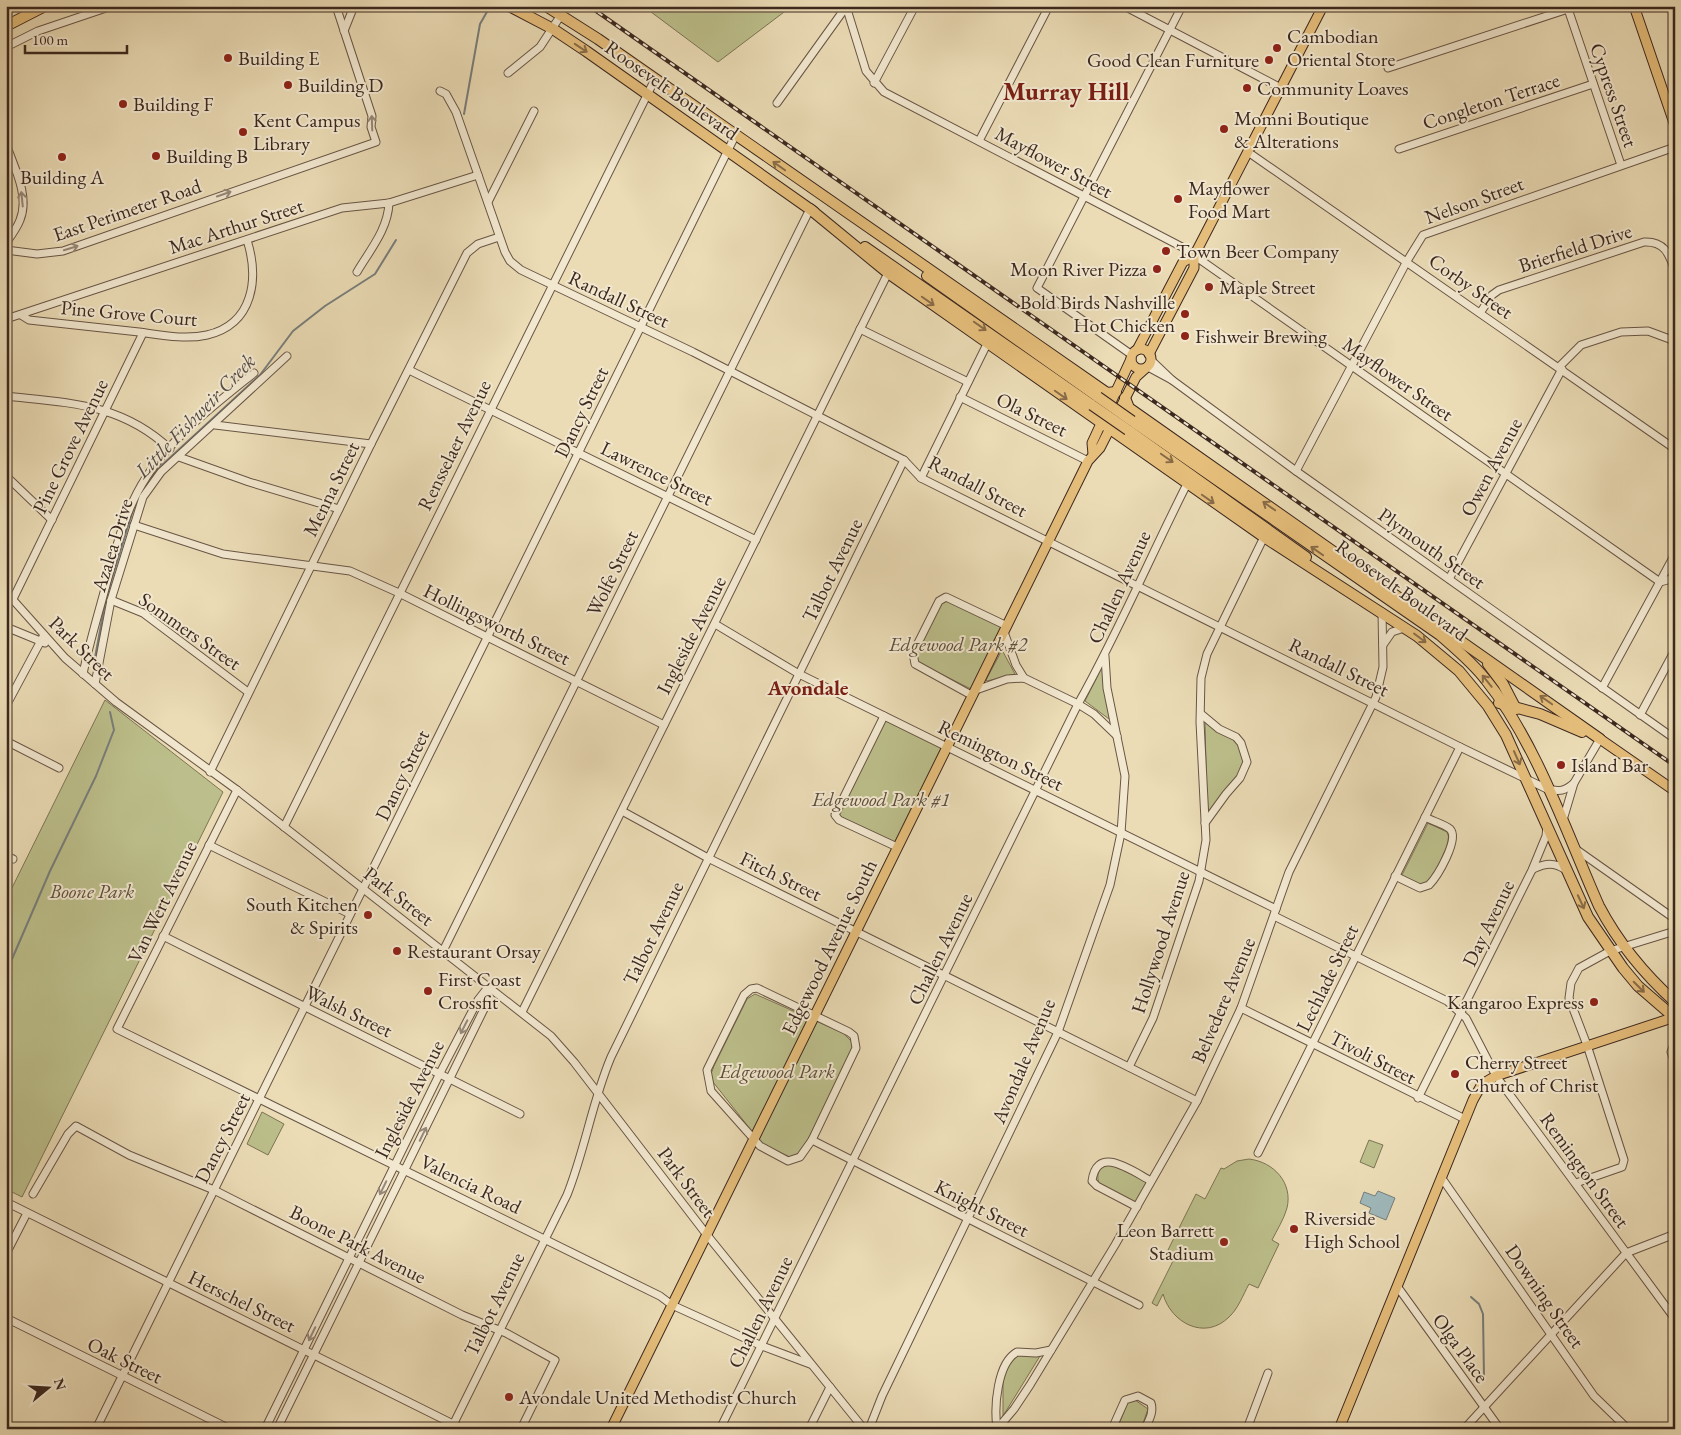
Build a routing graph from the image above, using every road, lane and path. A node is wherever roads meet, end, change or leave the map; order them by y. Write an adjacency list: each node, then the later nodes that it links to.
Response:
1 (45, 6): 16 (highway)
2 (112, 6): 20 (street)
3 (336, 6): 19 (street, East Perimeter Road)
4 (354, 6): 19 (street)
5 (509, 6): 17 (highway, Roosevelt Boulevard)
6 (546, 6): 15 (highway, Roosevelt Boulevard)
7 (846, 6): 24 (street); 29 (street)
8 (915, 6): 24 (street)
9 (1049, 6): 33 (street)
10 (1124, 6): 18 (street)
11 (1182, 6): 18 (street)
12 (1323, 6): 26 (main road)
13 (1634, 6): 31 (main road)
14 (1567, 8): 21 (street); 25 (street, Cypress Street)
15 (561, 15): 17 (street); 23 (highway, Roosevelt Boulevard)
16 (6, 26)
17 (552, 29): 22 (street); 28 (highway, Roosevelt Boulevard, one-way to 28)
18 (1170, 30): 26 (street); 44 (street)
19 (344, 32): 51 (street, East Perimeter Road, one-way to 19)
20 (6, 48)
21 (1388, 68)
22 (508, 73)
23 (655, 79): 28 (street, Rensselaer Avenue); 32 (highway, Roosevelt Boulevard)
24 (874, 83): 33 (street, Mayflower Street)
25 (1593, 84): 36 (street, Congleton Terrace); 39 (street, Cypress Street)
26 (1281, 88): 38 (main road)
27 (440, 91): 40 (street, Randall Street)
28 (647, 94): 37 (highway, Roosevelt Boulevard); 57 (street, Rensselaer Avenue)
29 (777, 103)
30 (534, 111): 45 (street)
31 (1675, 126)
32 (735, 136): 37 (street, Dancy Street); 43 (highway, Roosevelt Boulevard, one-way to 32)
33 (979, 141): 44 (street, Mayflower Street)
34 (6, 144): 50 (street, East Perimeter Road, one-way to 34)
35 (1675, 147): 39 (street, Nelson Street)
36 (1399, 149)
37 (728, 151): 47 (highway, Roosevelt Boulevard); 61 (street, Dancy Street)
38 (1248, 152): 52 (main road); 53 (street, Corby Street)
39 (1621, 166): 53 (street, Nelson Street)
40 (478, 175): 45 (street, Randall Street); 46 (street, Mac Arthur Street)
41 (6, 180): 42 (street)
42 (6, 189)
43 (819, 194): 75 (highway); 78 (highway)
44 (1085, 196): 52 (street, Mayflower Street); 66 (street)
45 (488, 202): 48 (street, Randall Street)
46 (389, 203): 49 (street, Mac Arthur Street); 55 (street)
47 (810, 209): 56 (highway); 72 (street, Wolfe Street); 78 (highway, one-way to 78)
48 (498, 237): 57 (street, Randall Street); 71 (street, Menna Street)
49 (247, 240): 59 (street, Mac Arthur Street); 63 (street, Pine Grove Court)
50 (6, 243)
51 (6, 250)
52 (1194, 256): 66 (main road); 68 (main road); 69 (street, Mayflower Street)
53 (1407, 261): 58 (street, Corby Street); 69 (street, Nelson Street)
54 (1675, 271): 58 (street, Brierfield Drive)
55 (357, 272)
56 (888, 273): 62 (street, Ingleside Avenue); 65 (highway, one-way to 65)
57 (552, 285): 61 (street, Randall Street); 80 (street, Rensselaer Avenue)
58 (1480, 313): 70 (street, Corby Street)
59 (21, 315): 60 (street, Mac Arthur Street); 63 (street, Pine Grove Court)
60 (6, 319)
61 (640, 327): 72 (street, Randall Street); 88 (street, Dancy Street)
62 (860, 328): 74 (street); 81 (street, Ingleside Avenue)
63 (143, 333): 79 (street, Pine Grove Avenue)
64 (1675, 341): 70 (street, Owen Avenue)
65 (988, 344): 74 (street); 84 (highway, one-way to 84)
66 (1134, 355): 68 (main road); 68 (main road); 75 (main road)
67 (287, 356): 82 (street, Azalea Drive)
68 (1148, 362): 75 (main road); 92 (street, Plymouth Street)
69 (1352, 367): 92 (street, Nelson Street); 93 (street, Mayflower Street)
70 (1560, 368): 87 (street, Corby Street); 93 (street, Owen Avenue)
71 (409, 370): 80 (street, Lawrence Street); 85 (street, Menna Street)
72 (730, 370): 81 (street, Randall Street); 97 (street, Wolfe Street)
73 (254, 373): 86 (street, Azalea Drive)
74 (968, 382): 77 (street)
75 (1121, 395): 84 (main road); 126 (highway, one-way to 75)
76 (6, 396): 79 (street)
77 (960, 397): 90 (street, Ola Street); 95 (street)
78 (1095, 401): 83 (highway, bridge)
79 (106, 409): 86 (street); 99 (street, Pine Grove Avenue)
80 (490, 409): 88 (street, Lawrence Street); 111 (street, Rensselaer Avenue)
81 (817, 414): 91 (street, Randall Street); 102 (street, Ingleside Avenue)
82 (214, 426): 85 (street); 89 (street, Azalea Drive)
83 (1130, 426): 114 (highway, one-way to 114); 138 (highway, Roosevelt Boulevard, one-way to 83)
84 (1105, 427): 90 (main road); 96 (highway)
85 (370, 444): 98 (street, Menna Street)
86 (170, 448): 127 (street, Azalea Drive)
87 (1675, 449)
88 (579, 452): 97 (street, Lawrence Street); 122 (street, Dancy Street)
89 (179, 457): 98 (street); 100 (street, Azalea Drive)
90 (1090, 457): 103 (main road)
91 (904, 460): 95 (street, Randall Street); 128 (street, Talbot Avenue)
92 (1296, 471): 107 (street, Plymouth Street)
93 (1505, 474): 107 (street, Owen Avenue); 108 (street, Mayflower Street)
94 (6, 476): 99 (street)
95 (921, 478): 103 (street, Randall Street)
96 (1187, 484): 101 (highway, one-way to 101); 109 (street, Challen Avenue)
97 (668, 496): 102 (street, Lawrence Street); 130 (street, Wolfe Street)
98 (339, 509): 105 (street, Menna Street)
99 (52, 520): 112 (street, Pine Grove Avenue)
100 (134, 525): 105 (street, Hollingsworth Street); 113 (street, Azalea Drive)
101 (1264, 537): 114 (highway); 118 (street, Hollywood Avenue)
102 (756, 540): 116 (street, Ingleside Avenue)
103 (1048, 541): 109 (street, Randall Street); 120 (main road)
104 (1675, 554): 108 (street)
105 (312, 565): 111 (street, Hollingsworth Street); 134 (street, Menna Street)
106 (1675, 578): 108 (street)
107 (1449, 580): 133 (street, Plymouth Street)
108 (1660, 582): 133 (street)
109 (1136, 585): 118 (street, Randall Street); 125 (street, Challen Avenue)
110 (6, 592): 112 (street, Park Street)
111 (399, 594): 122 (street, Hollingsworth Street); 163 (street, Rensselaer Avenue)
112 (13, 600): 121 (street, Park Street)
113 (111, 600): 131 (street, Azalea Drive); 134 (street, Sommers Street)
114 (1365, 600): 115 (highway, Roosevelt Boulevard)
115 (1382, 612): 119 (highway, Roosevelt Boulevard); 123 (street, Belvedere Avenue)
116 (715, 624): 128 (street, Remington Street); 143 (street, Ingleside Avenue)
117 (6, 627): 121 (street)
118 (1221, 627): 136 (street, Randall Street); 140 (street, Hollywood Avenue)
119 (1405, 628): 123 (street); 132 (highway, Roosevelt Boulevard, one-way to 132)
120 (1006, 629): 129 (street); 135 (main road, Edgewood Avenue South); 135 (street)
121 (42, 638): 127 (street, Park Street); 139 (street)
122 (487, 638): 130 (street, Hollingsworth Street); 173 (street, Dancy Street)
123 (1383, 645): 136 (street, Belvedere Avenue)
124 (1675, 650): 141 (street)
125 (1105, 655): 137 (street, Challen Avenue); 144 (street, Avondale Avenue)
126 (1481, 655): 138 (highway); 145 (highway, one-way to 126)
127 (82, 674): 131 (street, Park Street)
128 (799, 674): 142 (street, Remington Street); 168 (street, Talbot Avenue)
129 (1024, 678): 135 (street); 137 (street)
130 (577, 681): 143 (street, Hollingsworth Street); 181 (street, Wolfe Street)
131 (95, 684): 151 (street, Park Street)
132 (1473, 687): 138 (highway); 152 (highway, Roosevelt Boulevard, one-way to 152)
133 (1602, 688): 141 (street, Plymouth Street)
134 (248, 692): 151 (street, Menna Street)
135 (975, 693): 148 (main road, Edgewood Avenue South)
136 (1374, 703): 149 (street, Randall Street); 174 (street, Belvedere Avenue)
137 (1078, 704): 144 (street); 156 (street, Challen Avenue)
138 (1509, 705): 145 (highway); 154 (highway, Roosevelt Boulevard)
139 (6, 706)
140 (1200, 714): 160 (street, Hollywood Avenue); 160 (street)
141 (1640, 715): 146 (street, Plymouth Street)
142 (884, 716): 148 (street, Remington Street); 167 (street)
143 (664, 725): 158 (street, Ingleside Avenue)
144 (1117, 736): 164 (street, Avondale Avenue)
145 (1600, 739): 153 (street); 157 (main road)
146 (1675, 739)
147 (6, 741): 150 (street)
148 (948, 747): 156 (street, Remington Street); 167 (main road, Edgewood Avenue South)
149 (1460, 747): 152 (street, Randall Street); 159 (street, Lechlade Street)
150 (59, 768)
151 (210, 772): 155 (street, Park Street)
152 (1526, 778): 154 (street, Randall Street); 162 (highway, Roosevelt Boulevard)
153 (1574, 783): 154 (street); 161 (street)
154 (1547, 789): 161 (highway, Roosevelt Boulevard)
155 (237, 790): 163 (street, Park Street); 165 (street, Van Wert Avenue)
156 (1036, 791): 164 (street, Remington Street); 184 (street, Challen Avenue)
157 (1675, 791)
158 (622, 811): 168 (street, Fitch Street); 189 (street, Ingleside Avenue)
159 (1425, 817): 172 (street, Lechlade Street); 172 (street)
160 (1205, 823): 171 (street, Hollywood Avenue)
161 (1562, 823): 166 (highway, Roosevelt Boulevard)
162 (1546, 824): 169 (street, Day Avenue); 170 (highway, Roosevelt Boulevard)
163 (284, 827): 173 (street, Park Street)
164 (1121, 833): 171 (street, Remington Street); 194 (street, Avondale Avenue)
165 (209, 845): 175 (street); 179 (street, Van Wert Avenue)
166 (1572, 846): 176 (street); 180 (highway, Roosevelt Boulevard)
167 (897, 848): 178 (main road, Edgewood Avenue South)
168 (708, 858): 178 (street, Fitch Street); 203 (street, Talbot Avenue)
169 (1532, 870): 170 (street, Day Avenue); 190 (street, Day Avenue)
170 (1567, 871): 182 (highway, Roosevelt Boulevard, one-way to 182)
171 (1200, 873): 174 (street, Remington Street); 199 (street, Hollywood Avenue)
172 (1395, 876): 183 (street, Lechlade Street)
173 (363, 890): 175 (street, Dancy Street); 181 (street, Park Street)
174 (1275, 913): 183 (street, Remington Street); 188 (street, Belvedere Avenue)
175 (350, 914): 187 (street, Dancy Street)
176 (1675, 919)
177 (1675, 931): 180 (street)
178 (856, 932): 184 (street, Fitch Street); 191 (main road, Edgewood Avenue South)
179 (163, 936): 187 (street, Walsh Street); 193 (street, Van Wert Avenue)
180 (1623, 947): 182 (street); 186 (highway, Roosevelt Boulevard)
181 (443, 951): 185 (street, Park Street)
182 (1610, 952): 192 (highway, Roosevelt Boulevard, one-way to 192); 197 (street)
183 (1355, 956): 190 (street, Remington Street); 196 (street, Lechlade Street)
184 (945, 976): 194 (street, Fitch Street); 212 (street, Challen Avenue)
185 (489, 986): 189 (street, Park Street); 200 (street, Ingleside Avenue, one-way to 200); 202 (street, Ingleside Avenue)
186 (1675, 1002)
187 (305, 1007): 200 (street, Walsh Street); 205 (street, Dancy Street)
188 (1241, 1008): 196 (street, Tivoli Street); 206 (street, Belvedere Avenue)
189 (522, 1012): 203 (street, Park Street)
190 (1462, 1012): 201 (street, Remington Street); 204 (street, Day Avenue)
191 (816, 1016): 209 (main road, Edgewood Avenue South); 209 (street); 210 (street)
192 (1674, 1017): 197 (main road)
193 (117, 1029): 205 (street, Valencia Road)
194 (1058, 1032): 199 (street, Fitch Street); 223 (street, Avondale Avenue)
195 (1675, 1042): 198 (street)
196 (1312, 1045): 204 (street, Tivoli Street); 211 (street, Lechlade Street)
197 (1587, 1045): 201 (main road); 217 (street)
198 (1675, 1063)
199 (1129, 1067): 206 (street, Fitch Street)
200 (440, 1073): 202 (street, Walsh Street); 213 (street, Ingleside Avenue)
201 (1496, 1076): 208 (main road); 217 (street, Remington Street)
202 (450, 1079): 207 (street, Walsh Street); 214 (street, Ingleside Avenue, one-way to 202)
203 (597, 1092): 225 (street, Park Street); 226 (street, Talbot Avenue)
204 (1418, 1098): 208 (street, Tivoli Street)
205 (260, 1099): 213 (street, Valencia Road); 218 (street, Dancy Street)
206 (1197, 1102): 216 (street, Belvedere Avenue)
207 (520, 1114)
208 (1465, 1119): 215 (main road)
209 (753, 1140): 210 (street); 225 (main road, Edgewood Avenue South)
210 (812, 1140): 212 (street, Knight Street)
211 (1258, 1153)
212 (853, 1161): 223 (street, Knight Street); 237 (street, Challen Avenue)
213 (394, 1165): 214 (street, Valencia Road); 229 (street, Ingleside Avenue, one-way to 229)
214 (406, 1170): 226 (street, Valencia Road); 230 (street, Ingleside Avenue)
215 (1441, 1177): 233 (main road); 240 (street, Downing Street)
216 (1151, 1181): 221 (street, Belvedere Avenue); 221 (street)
217 (1576, 1183): 227 (street, Remington Street)
218 (214, 1190): 219 (street, Boone Park Avenue); 229 (street, Boone Park Avenue); 232 (street, Dancy Street)
219 (33, 1194)
220 (6, 1202): 222 (street, Herschel Street)
221 (1137, 1207): 231 (street, Belvedere Avenue)
222 (27, 1213): 228 (street); 232 (street, Herschel Street)
223 (969, 1220): 231 (street, Knight Street); 261 (street, Avondale Avenue)
224 (1675, 1234): 227 (street)
225 (707, 1235): 235 (main road, Edgewood Avenue South); 237 (street, Park Street)
226 (545, 1238): 235 (street, Valencia Road); 239 (street, Talbot Avenue)
227 (1626, 1253): 238 (street, Remington Street); 240 (street)
228 (6, 1254)
229 (349, 1257): 230 (street, Boone Park Avenue); 242 (street, Ingleside Avenue, one-way to 242)
230 (360, 1263): 239 (street, Boone Park Avenue); 244 (street, Ingleside Avenue)
231 (1092, 1281): 234 (street, Knight Street); 243 (street, Belvedere Avenue)
232 (168, 1282): 242 (street, Herschel Street); 247 (street, Dancy Street)
233 (1397, 1286): 249 (street, Olga Place); 266 (main road)
234 (1139, 1304)
235 (672, 1305): 241 (street, Valencia Road); 257 (main road, Edgewood Avenue South)
236 (6, 1318): 247 (street, Oak Street)
237 (774, 1318): 241 (street, Challen Avenue); 245 (street, Park Street)
238 (1675, 1318)
239 (499, 1332): 250 (street, Talbot Avenue); 256 (street, Boone Park Avenue)
240 (1552, 1333): 249 (street); 269 (street, Downing Street)
241 (762, 1346): 245 (street, Valencia Road); 258 (street, Challen Avenue)
242 (304, 1350): 244 (street, Herschel Street); 253 (street, Ingleside Avenue)
243 (1051, 1350): 262 (street, Belvedere Avenue); 262 (street, Belvedere Avenue)
244 (314, 1355): 250 (street, Herschel Street); 254 (street, Ingleside Avenue)
245 (812, 1365): 248 (street, Park Street)
246 (1268, 1373): 265 (street)
247 (122, 1377): 251 (street, Dancy Street); 252 (street, Oak Street)
248 (830, 1387): 259 (street); 260 (street, Park Street)
249 (1484, 1407): 267 (street); 268 (street, Olga Place)
250 (452, 1426): 255 (street, Herschel Street)
251 (96, 1429)
252 (230, 1429)
253 (265, 1429)
254 (277, 1429)
255 (463, 1429)
256 (521, 1429)
257 (611, 1429)
258 (720, 1429)
259 (809, 1429)
260 (864, 1429)
261 (869, 1429)
262 (997, 1429)
263 (1112, 1429): 264 (street)
264 (1145, 1429)
265 (1247, 1429)
266 (1338, 1429)
267 (1464, 1429)
268 (1500, 1429)
269 (1628, 1429)

